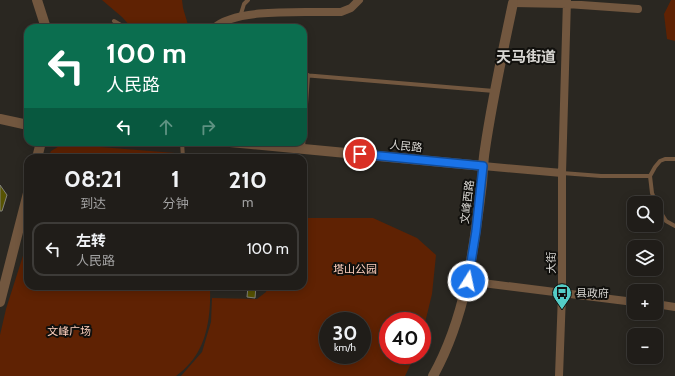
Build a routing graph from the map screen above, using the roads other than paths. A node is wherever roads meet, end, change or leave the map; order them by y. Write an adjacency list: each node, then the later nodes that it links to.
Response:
1 (37, 0): 9 (street)
2 (248, 0): 7 (lane)
3 (359, 0): 7 (street)
4 (567, 2): 5 (street); 6 (street); 21 (street, 大街)
5 (513, 3): 14 (street, 文峰西路)
6 (638, 9)
7 (240, 17): 11 (street)
8 (114, 21): 10 (lane)
9 (45, 24)
10 (119, 24)
11 (218, 24)
12 (308, 75): 13 (lane); 14 (lane)
13 (307, 90)
14 (495, 91): 20 (street, 文峰西路)
15 (0, 119): 16 (street)
16 (24, 124)
17 (286, 146): 18 (street, 人民路)
18 (303, 148): 20 (street, 人民路)
19 (675, 159): 22 (lane)
20 (483, 166): 21 (street); 26 (street, 文峰西路)
21 (562, 173): 22 (lane); 27 (street, 大街)
22 (650, 176): 24 (lane)
23 (24, 207): 25 (street)
24 (675, 226)
25 (3, 280): 29 (street)
26 (468, 281): 27 (street); 32 (street, 文峰西路)
27 (562, 294): 28 (street); 33 (street, 大街)
28 (627, 301)
29 (0, 302)
30 (663, 305): 31 (street)
31 (675, 307)
32 (433, 376)
33 (559, 376)

